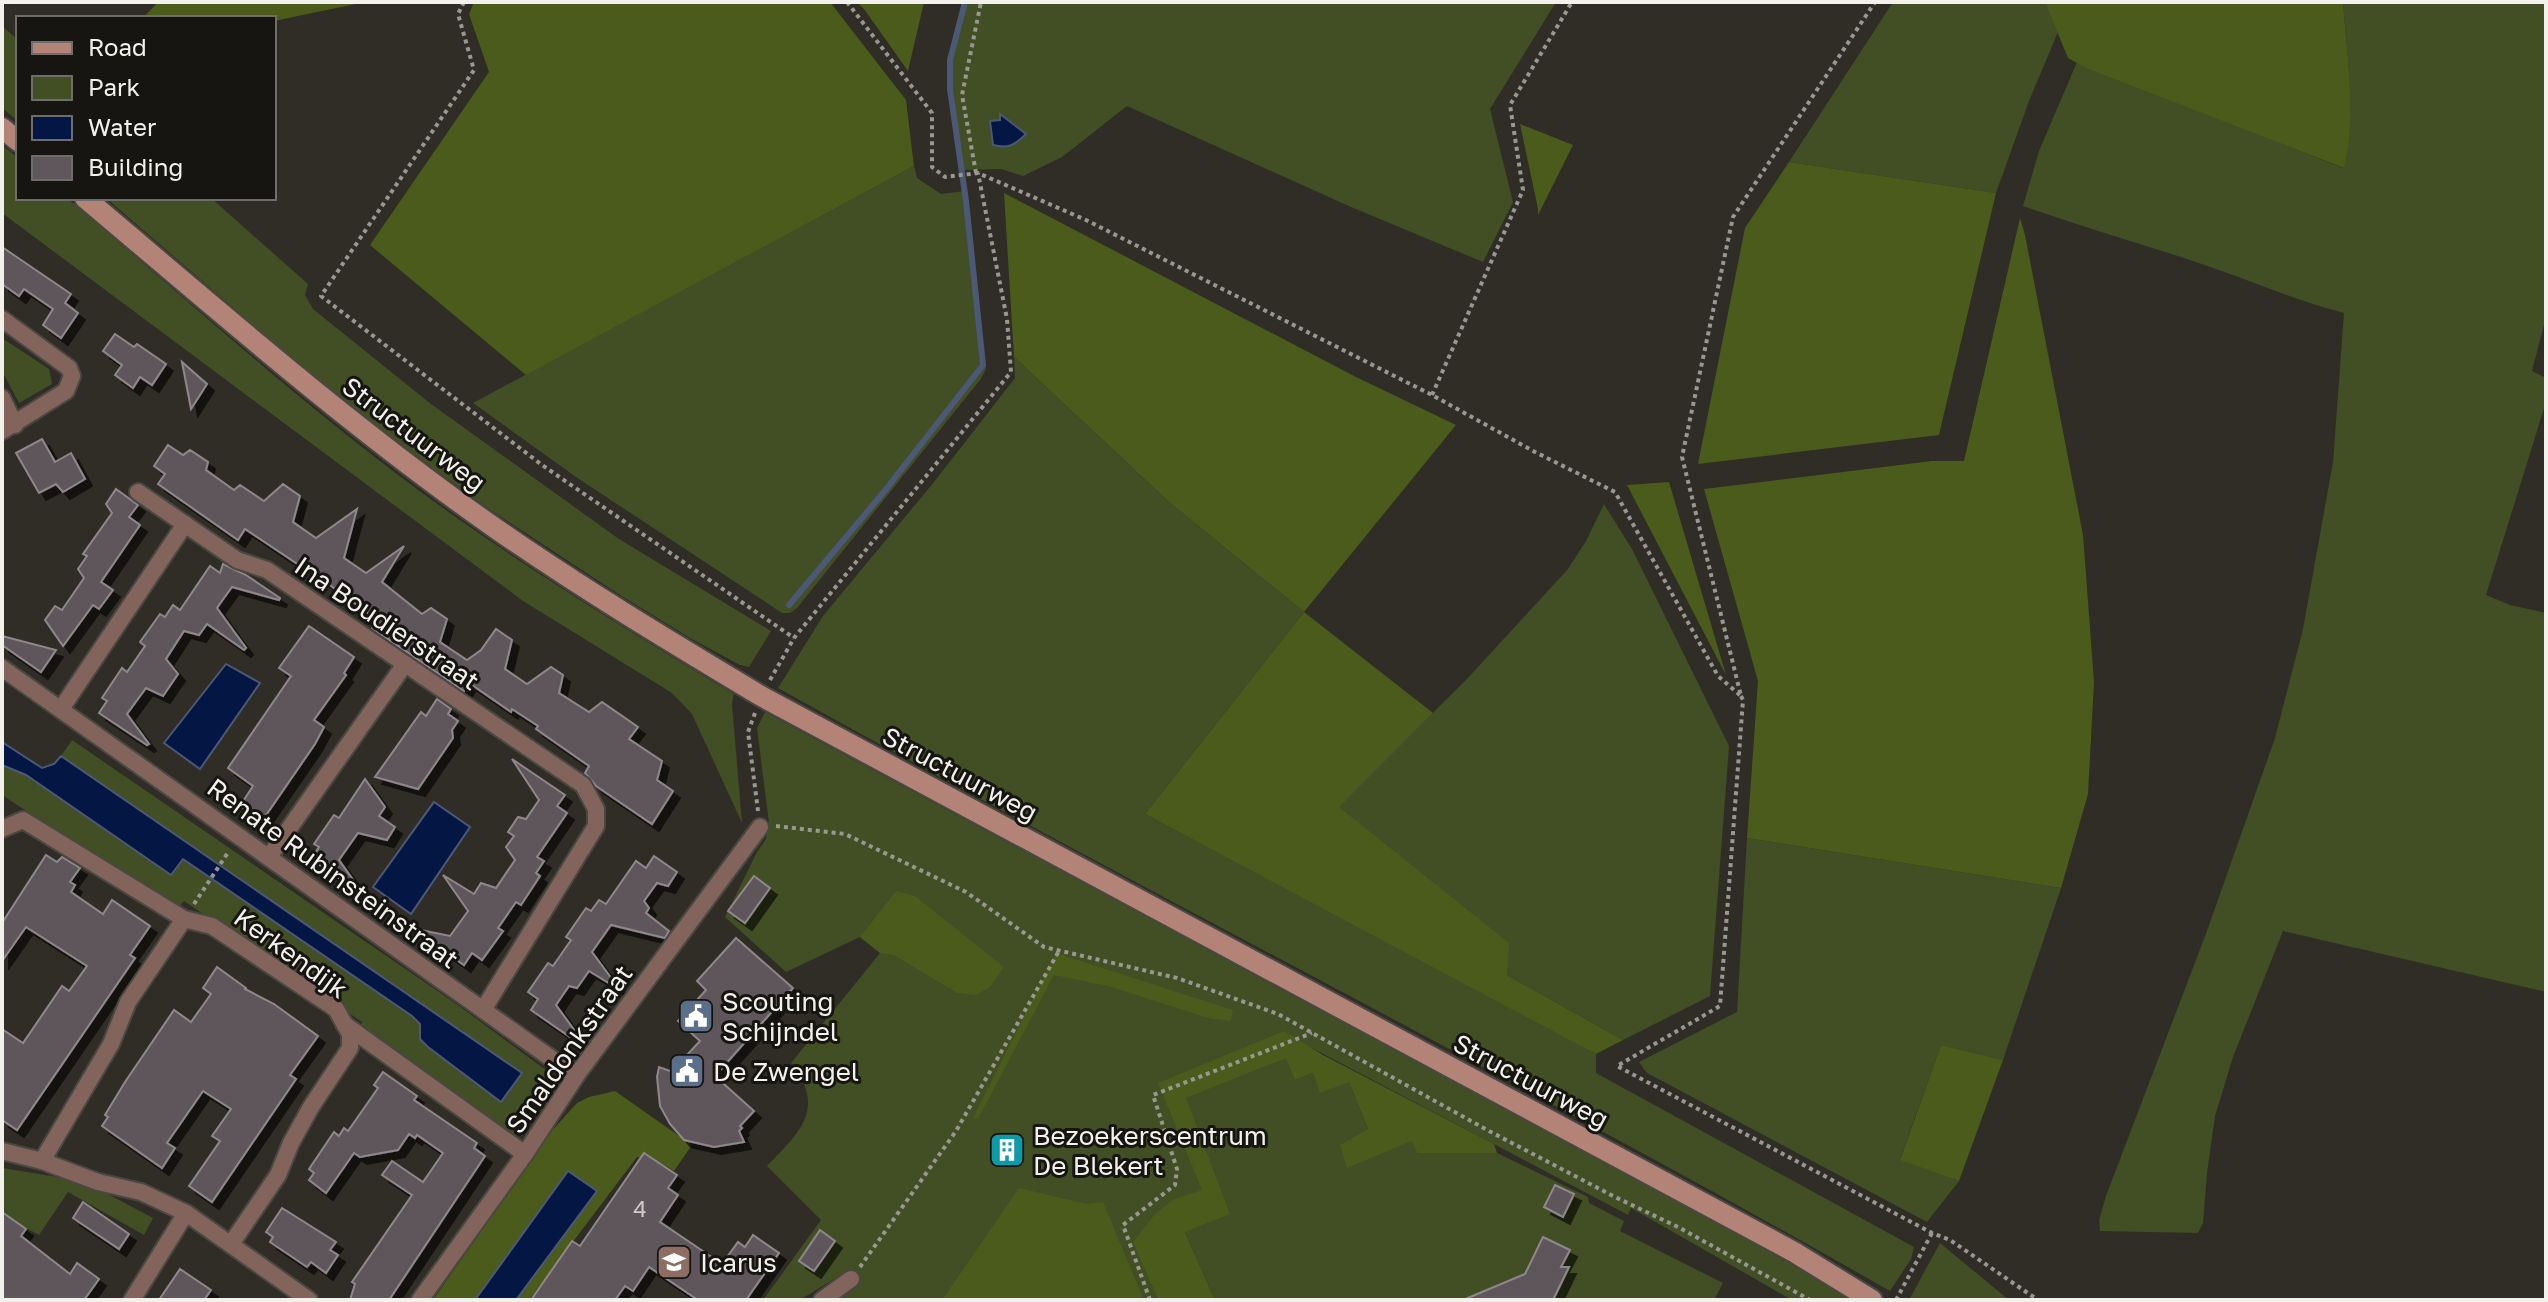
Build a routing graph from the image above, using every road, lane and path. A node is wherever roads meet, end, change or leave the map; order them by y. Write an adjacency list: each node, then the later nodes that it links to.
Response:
1 (464, 2): 14 (path)
2 (847, 2): 6 (path)
3 (981, 2): 6 (path)
4 (1572, 2): 9 (path)
5 (1875, 2): 18 (path)
6 (977, 174): 9 (path); 14 (path)
7 (87, 200): 17 (main road, Structuurweg)
8 (2, 319): 11 (street)
9 (1432, 395): 18 (path)
10 (2, 398): 11 (street)
11 (9, 428)
12 (138, 492): 13 (street, Ina Boudierstraat)
13 (185, 524): 15 (street, Ina Boudierstraat); 19 (street)
14 (794, 638): 17 (path)
15 (405, 664): 23 (street); 27 (street, Ina Boudierstraat)
16 (2, 668): 19 (street, Renate Rubinsteinstraat)
17 (761, 696): 20 (path); 44 (main road, Structuurweg)
18 (1741, 696): 35 (path)
19 (61, 709): 23 (street, Renate Rubinsteinstraat)
20 (760, 827): 26 (path); 30 (street, Smaldonkstraat)
21 (2, 829): 25 (street, Kerkendijk)
22 (226, 854): 24 (path)
23 (269, 857): 27 (street, Renate Rubinsteinstraat)
24 (200, 897)
25 (184, 919): 28 (street, Kerkendijk); 33 (street)
26 (1059, 951): 29 (path); 37 (path)
27 (483, 1010): 30 (street, Renate Rubinsteinstraat)
28 (343, 1023): 32 (street); 36 (street, Kerkendijk)
29 (1312, 1032): 42 (path); 43 (path)
30 (576, 1076): 32 (street, Smaldonkstraat)
31 (2, 1151): 33 (street)
32 (525, 1154): 40 (street, Smaldonkstraat)
33 (42, 1161): 34 (street)
34 (186, 1213): 36 (street); 38 (street)
35 (1932, 1233): 45 (path); 46 (path)
36 (231, 1244): 39 (street)
37 (851, 1279): 41 (street)
38 (132, 1300)
39 (309, 1300)
40 (420, 1300)
41 (822, 1300)
42 (1150, 1300)
43 (1810, 1300)
44 (1872, 1300)
45 (1896, 1300)
46 (2038, 1300)

